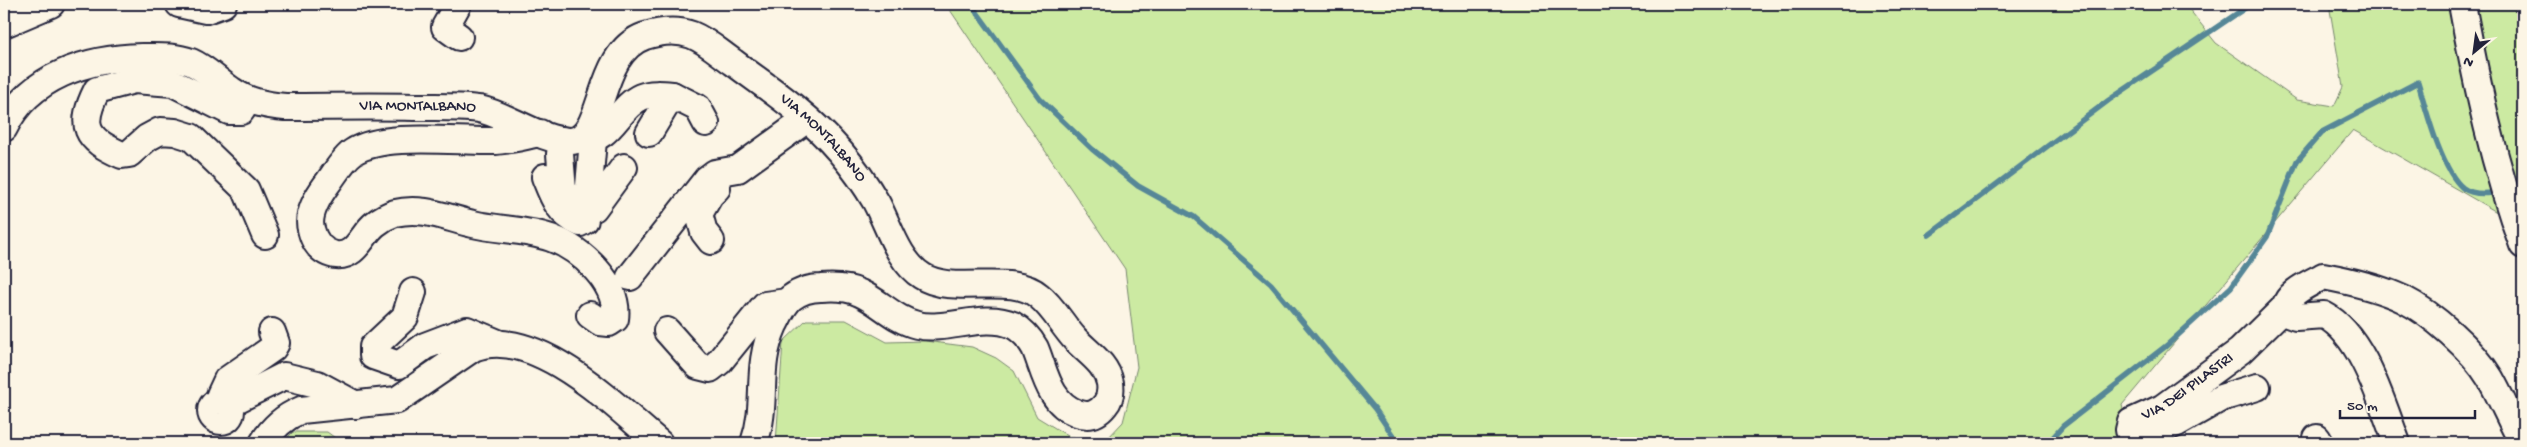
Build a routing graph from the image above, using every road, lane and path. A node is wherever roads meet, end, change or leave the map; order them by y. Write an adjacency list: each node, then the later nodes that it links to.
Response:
1 (51, 4): 6 (street)
2 (179, 4): 3 (street)
3 (222, 4)
4 (458, 4): 7 (street)
5 (2462, 4): 20 (street)
6 (4, 24)
7 (459, 37)
8 (672, 95): 11 (street); 13 (street); 14 (street)
9 (248, 100): 12 (street, VIA MONTALBANO); 14 (street, VIA MONTALBANO); 18 (street)
10 (807, 119): 14 (street, VIA MONTALBANO); 16 (street); 23 (street, VIA MONTALBANO)
11 (706, 123)
12 (4, 128)
13 (649, 133)
14 (569, 138): 15 (street); 17 (street); 25 (street)
15 (624, 167)
16 (738, 169): 19 (street); 21 (street)
17 (545, 177)
18 (266, 235)
19 (710, 241)
20 (2523, 245)
21 (630, 277)
22 (413, 292): 28 (street)
23 (787, 302): 26 (street); 33 (street)
24 (2285, 307): 29 (street, VIA DEI PILASTRI); 34 (street); 35 (street, VIA DEI PILASTRI)
25 (590, 315)
26 (667, 331)
27 (272, 332): 30 (street)
28 (498, 344): 30 (street); 32 (street)
29 (2257, 387)
30 (356, 405): 31 (street)
31 (263, 443)
32 (659, 443)
33 (754, 443)
34 (2396, 443)
35 (2523, 443)

